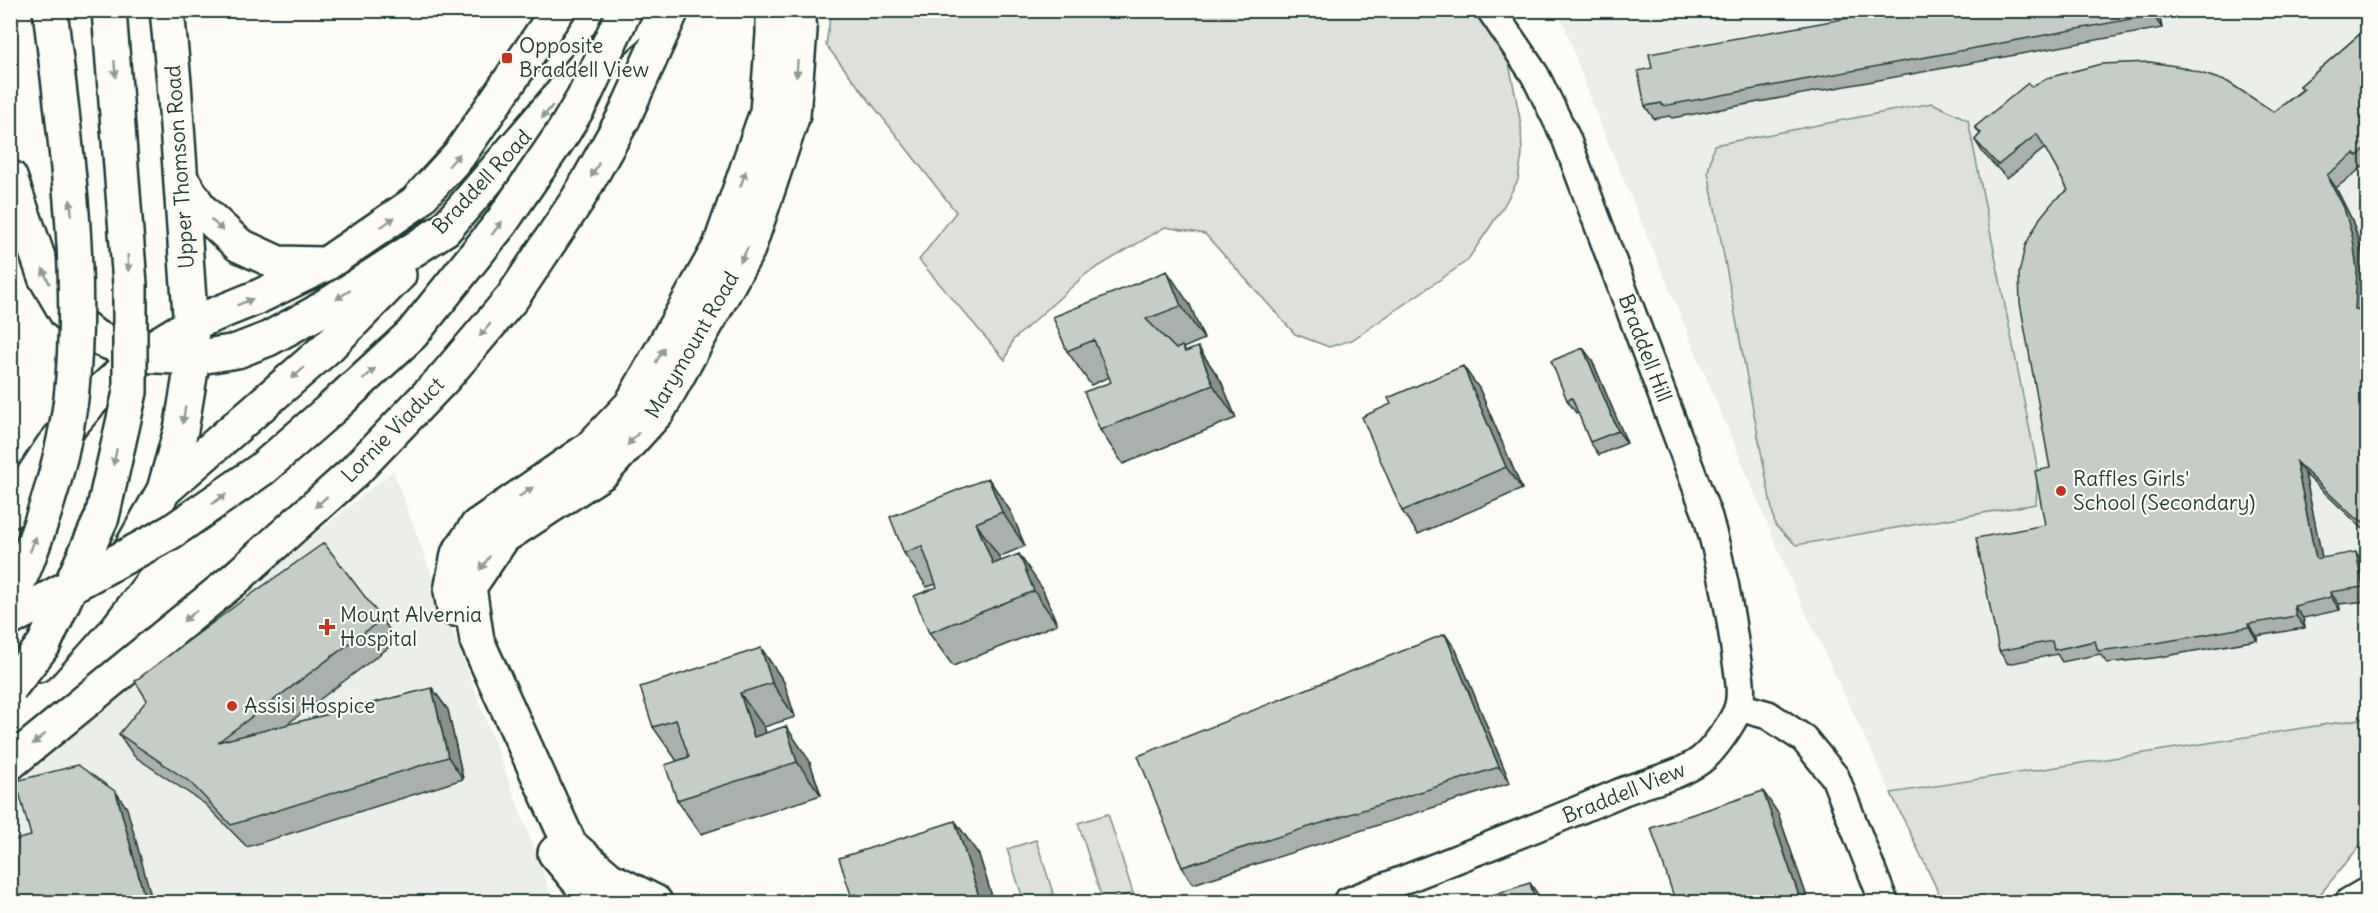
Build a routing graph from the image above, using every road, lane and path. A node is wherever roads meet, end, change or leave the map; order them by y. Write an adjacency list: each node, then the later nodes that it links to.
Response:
1 (50, 10): 20 (main road, one-way to 1, bridge)
2 (109, 10): 22 (main road, one-way to 22, bridge)
3 (167, 10): 12 (main road, Upper Thomson Road)
4 (558, 10): 14 (main road, Braddell Road, one-way to 4)
5 (625, 10): 21 (main road, one-way to 5, bridge)
6 (646, 10): 13 (main road, Braddell Road, one-way to 13)
7 (672, 10): 24 (main road, Lornie Viaduct, one-way to 24, bridge)
8 (773, 10): 26 (main road, Marymount Road, one-way to 8)
9 (798, 10): 27 (main road, Marymount Road, one-way to 27)
10 (1491, 10): 23 (street, Braddell Hill)
11 (10, 177): 16 (main road, Braddell Road, one-way to 11)
12 (181, 179): 14 (main road, one-way to 14); 15 (main road, Upper Thomson Road)
13 (445, 229): 17 (main road, Braddell Road, one-way to 17); 18 (main road, one-way to 18)
14 (326, 264): 15 (main road, Braddell Road, one-way to 14)
15 (191, 324): 16 (main road, Braddell Road); 17 (main road, Upper Thomson Road)
16 (140, 355): 17 (main road, Braddell Road); 19 (main road, Braddell Road)
17 (193, 358): 18 (main road, Upper Thomson Road, one-way to 18)
18 (164, 490): 22 (main road)
19 (10, 511)
20 (10, 598)
21 (10, 619)
22 (10, 688)
23 (1739, 707): 28 (street, Braddell View); 29 (street)
24 (10, 763)
25 (2367, 891): 30 (street)
26 (596, 903)
27 (655, 903)
28 (1347, 903)
29 (1884, 903)
30 (2349, 903)

